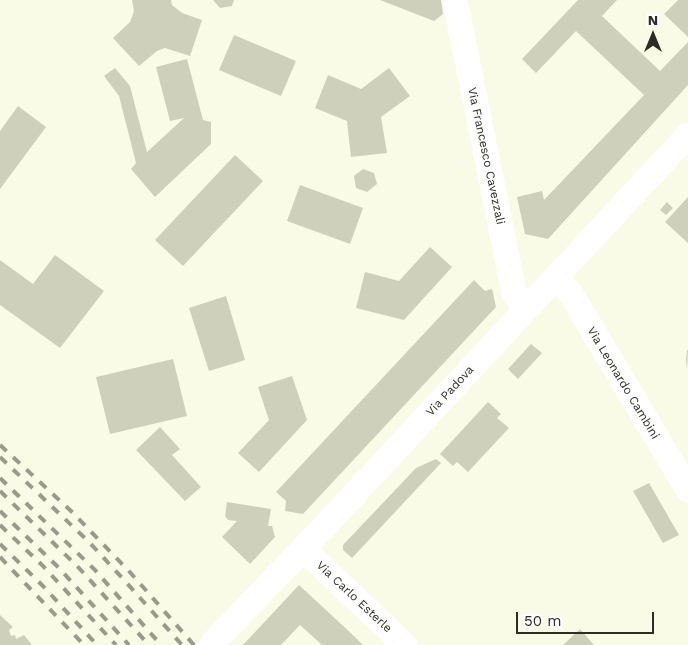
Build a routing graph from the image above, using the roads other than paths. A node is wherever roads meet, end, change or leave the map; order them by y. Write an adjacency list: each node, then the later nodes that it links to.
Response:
1 (455, 0): 4 (street, Via Francesco Cavezzali)
2 (688, 135): 3 (street, Via Padova)
3 (555, 278): 4 (street, Via Padova); 5 (street, Via Leonardo Cambini)
4 (527, 308): 6 (street, Via Padova)
5 (688, 490)
6 (303, 549): 7 (street, Via Padova); 8 (street, Via Carlo Esterle)
7 (211, 645)
8 (405, 645)

